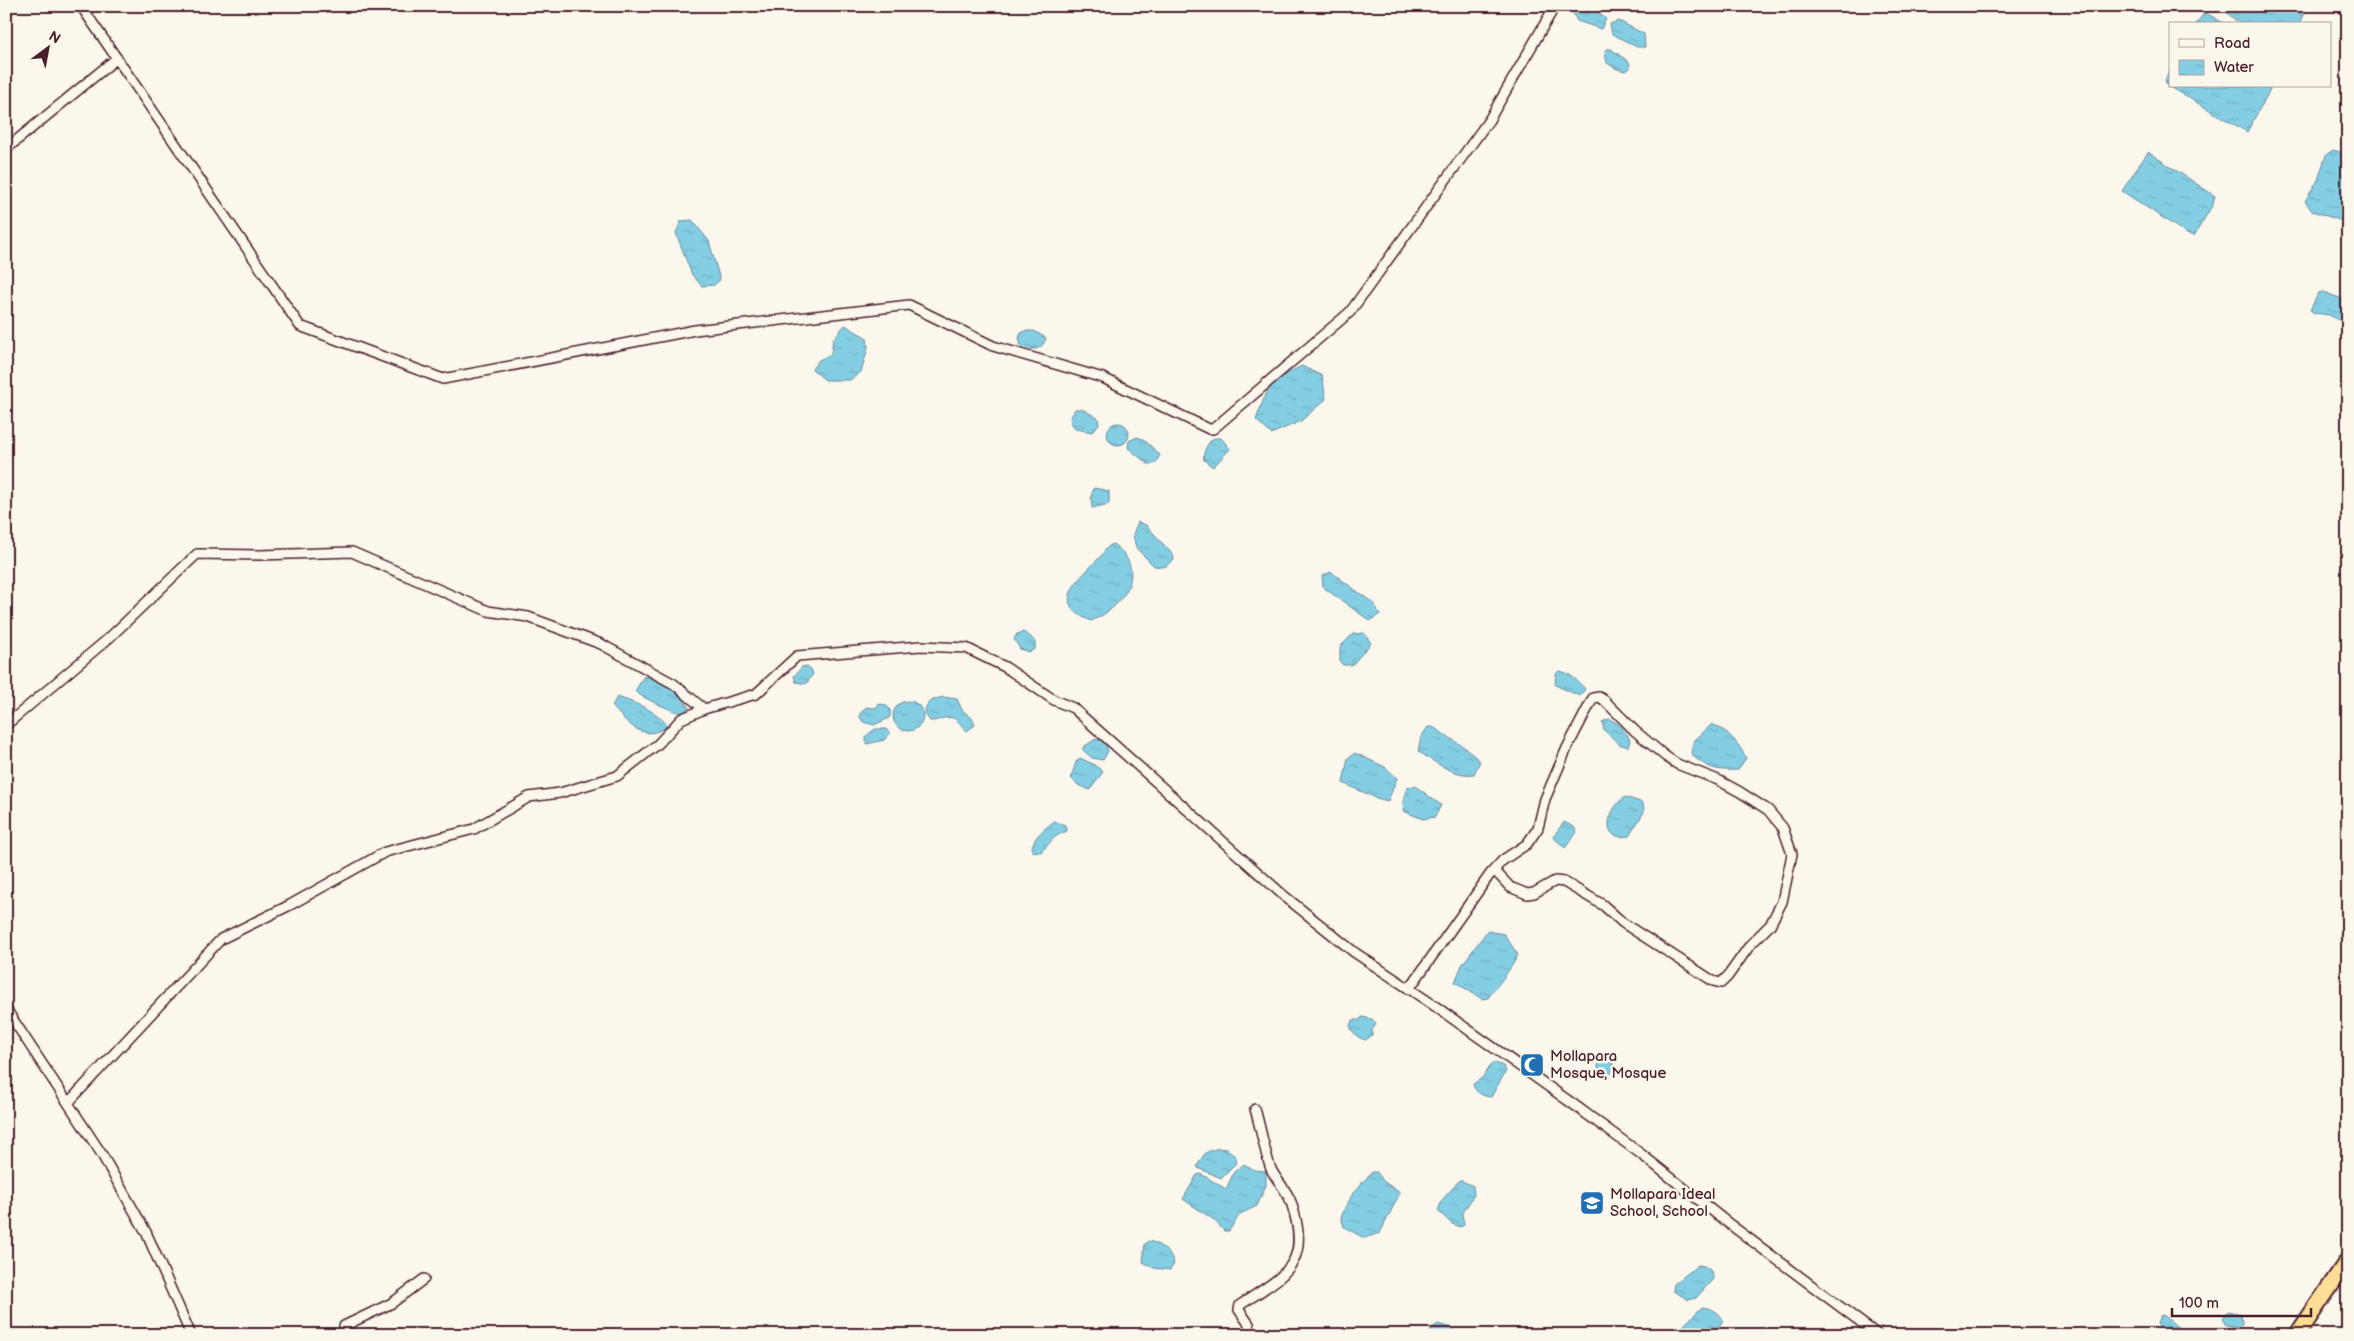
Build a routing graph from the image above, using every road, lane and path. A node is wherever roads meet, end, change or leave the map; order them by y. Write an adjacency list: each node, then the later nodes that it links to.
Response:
1 (81, 6): 3 (street)
2 (1555, 6): 3 (street)
3 (117, 58): 4 (street)
4 (6, 149)
5 (704, 709): 6 (street); 8 (street); 10 (street)
6 (6, 725)
7 (1494, 870): 7 (street); 8 (street)
8 (1409, 989): 17 (street)
9 (6, 1009): 10 (street)
10 (68, 1103): 15 (street)
11 (1255, 1109): 16 (street)
12 (2348, 1260): 18 (highway)
13 (424, 1279): 14 (street)
14 (344, 1326)
15 (191, 1335)
16 (1249, 1335)
17 (1878, 1335)
18 (2297, 1335)

